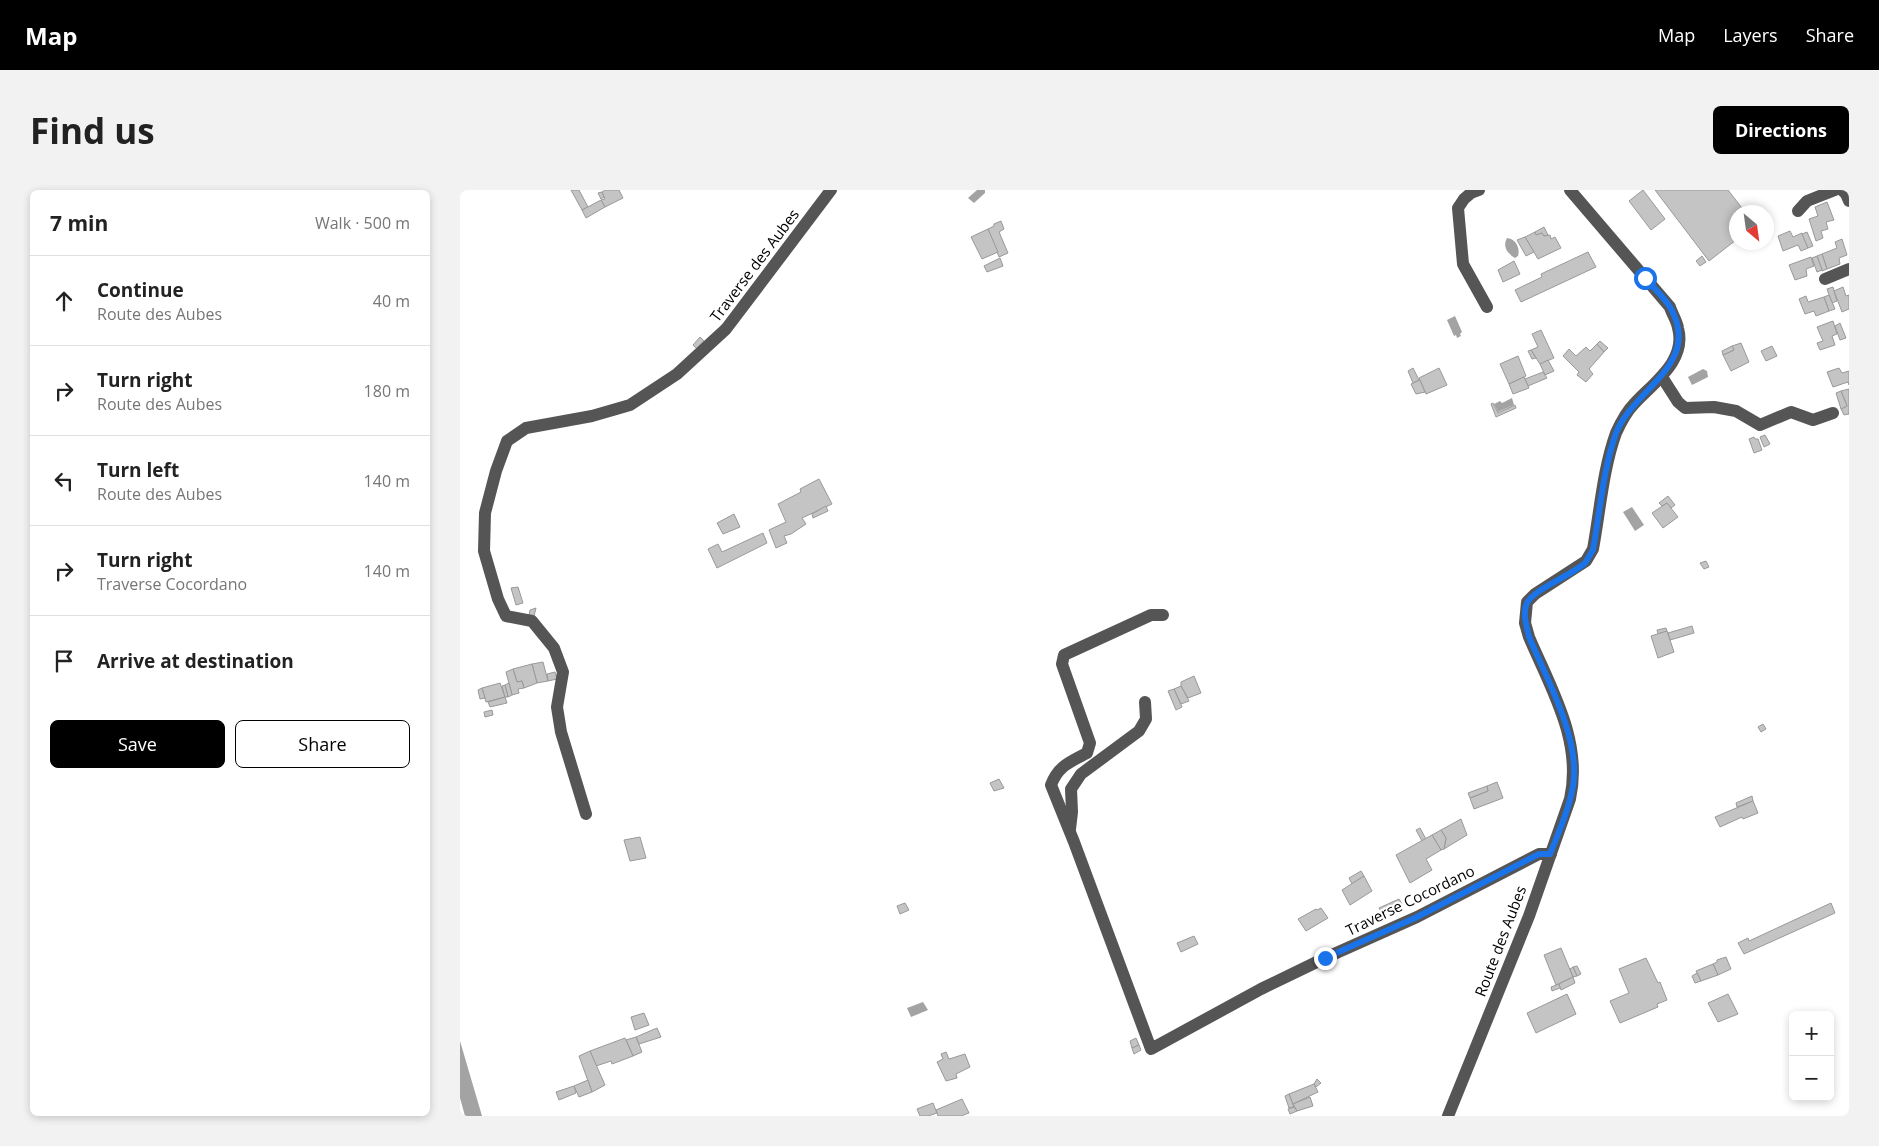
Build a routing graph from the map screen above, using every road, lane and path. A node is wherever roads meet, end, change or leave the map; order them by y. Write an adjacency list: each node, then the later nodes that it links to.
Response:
1 (831, 190): 15 (street, Traverse des Aubes)
2 (1479, 190): 10 (street)
3 (1570, 190): 11 (street, Route des Aubes)
4 (1835, 190): 7 (street)
5 (1842, 190): 6 (street)
6 (1849, 201)
7 (1798, 211)
8 (1849, 269): 9 (street)
9 (1825, 279)
10 (1487, 307)
11 (1662, 377): 12 (street); 17 (street, Route des Aubes)
12 (1833, 413)
13 (1164, 614): 16 (street)
14 (1145, 702): 16 (street)
15 (586, 814)
16 (1070, 832): 17 (street, Traverse Cocordano)
17 (1550, 854): 18 (street, Route des Aubes)
18 (1448, 1116)

